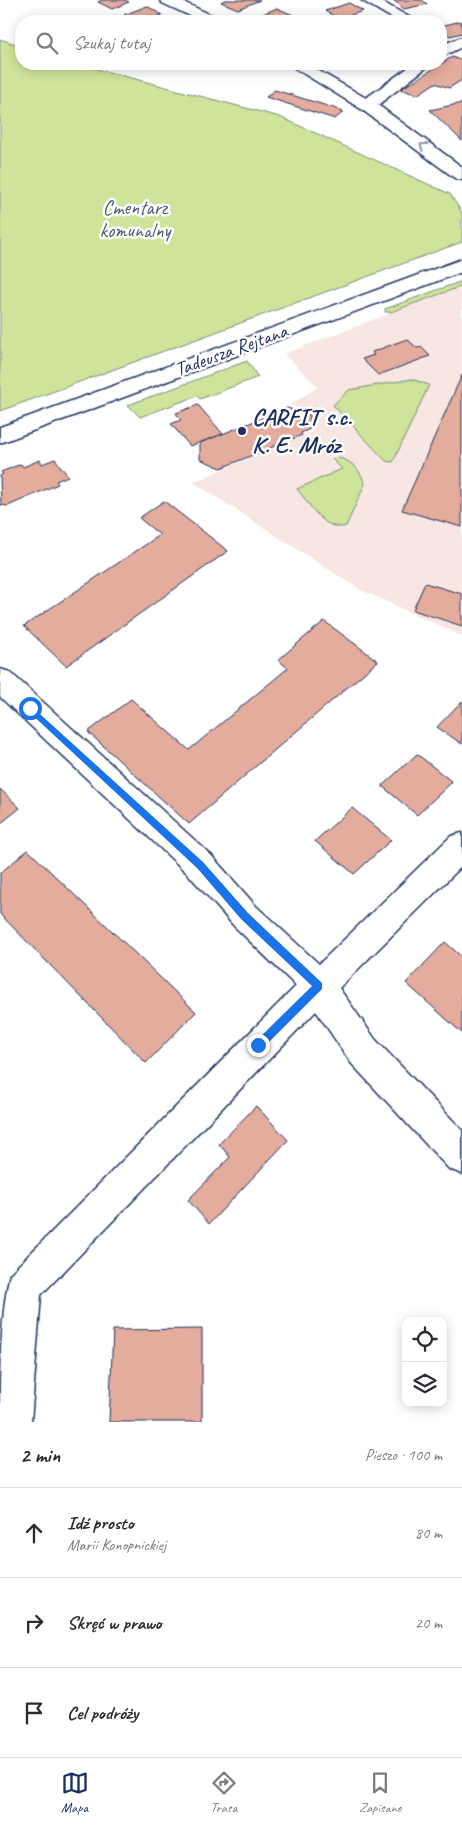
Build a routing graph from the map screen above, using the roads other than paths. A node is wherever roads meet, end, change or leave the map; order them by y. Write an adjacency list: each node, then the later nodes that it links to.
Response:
1 (167, 0): 3 (street)
2 (368, 0): 4 (street)
3 (200, 15)
4 (397, 15)
5 (306, 70): 7 (street)
6 (415, 70): 7 (street)
7 (367, 105): 8 (street, one-way to 7)
8 (462, 175)
9 (462, 265): 10 (street, Tadeusza Rejtana)
10 (0, 435)
11 (0, 680): 13 (street)
12 (462, 846): 13 (street)
13 (319, 986): 14 (street); 15 (street)
14 (462, 1156)
15 (10, 1422)

